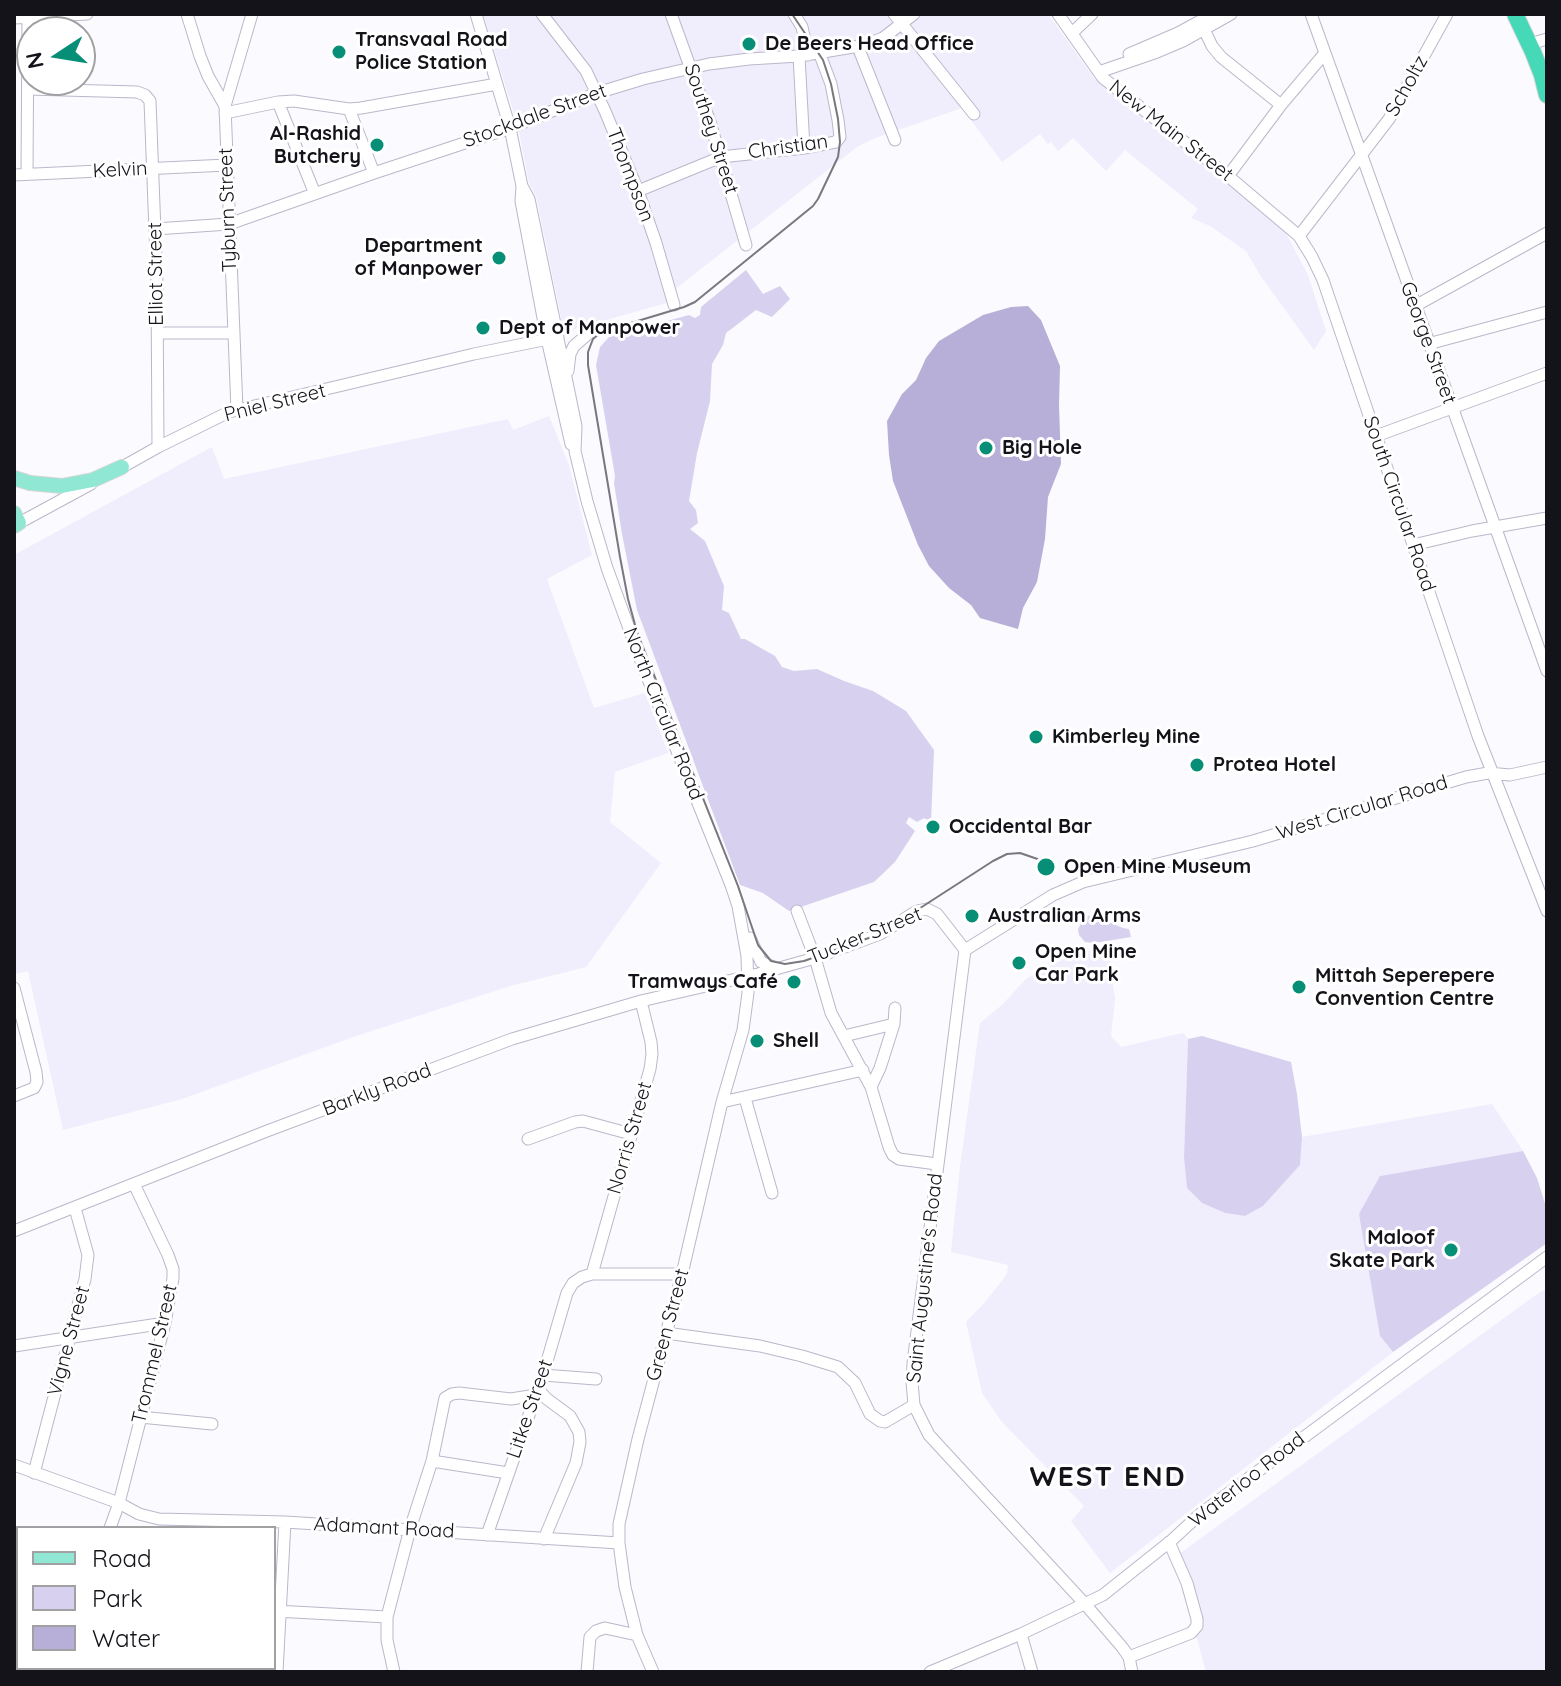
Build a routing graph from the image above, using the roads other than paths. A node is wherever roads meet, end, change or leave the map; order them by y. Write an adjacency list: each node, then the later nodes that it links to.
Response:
1 (87, 14): 17 (street)
2 (187, 14): 34 (street)
3 (252, 14): 34 (street, Tyburn Street)
4 (476, 14): 27 (street)
5 (542, 14): 29 (street, Thompson)
6 (671, 14): 25 (street, Southey Street)
7 (794, 14): 24 (street)
8 (914, 14): 18 (street, Stockdale Street)
9 (1058, 14): 20 (street, New Main Street)
10 (1092, 14): 20 (street)
11 (1213, 14): 19 (street)
12 (1231, 14): 19 (street)
13 (1311, 14): 23 (street, George Street)
14 (1447, 14): 40 (street, Scholtz)
15 (1515, 14): 21 (highway)
16 (1527, 14): 21 (highway)
17 (58, 16)
18 (898, 19): 22 (street, Stockdale Street); 36 (street)
19 (1202, 25): 26 (street); 33 (street)
20 (1072, 33): 26 (street, New Main Street)
21 (1540, 45): 30 (highway)
22 (858, 47): 24 (street, Stockdale Street); 38 (street)
23 (1325, 53): 33 (street); 40 (street, George Street)
24 (809, 54): 25 (street, Stockdale Street); 39 (street); 39 (street, Christian)
25 (692, 68): 29 (street, Stockdale Street); 41 (street, Southey Street)
26 (1097, 69): 47 (street, New Main Street)
27 (497, 84): 35 (street); 37 (street)
28 (96, 91): 43 (street, Elliot Street)
29 (597, 93): 37 (street, Stockdale Street); 48 (street, Thompson)
30 (1547, 95)
31 (28, 96): 45 (street)
32 (278, 102): 34 (street); 35 (street); 49 (street)
33 (1281, 105): 47 (street)
34 (225, 109): 42 (street, Tyburn Street)
35 (349, 109): 44 (street)
36 (974, 114)
37 (510, 128): 44 (street, Stockdale Street); 61 (street)
38 (895, 140)
39 (804, 148): 41 (street, Christian)
40 (1361, 154): 53 (street, Scholtz); 56 (street, George Street)
41 (721, 157): 48 (street, Christian); 54 (street, Southey Street)
42 (227, 165): 43 (street, Kelvin); 50 (street, Tyburn Street)
43 (152, 168): 45 (street, Kelvin); 51 (street, Elliot Street)
44 (374, 173): 49 (street, Stockdale Street)
45 (27, 174): 46 (street, Kelvin)
46 (14, 175)
47 (1228, 176): 53 (street, New Main Street)
48 (638, 191): 55 (street, Thompson)
49 (315, 194): 50 (street, Stockdale Street)
50 (229, 224): 51 (street, Stockdale Street); 60 (street, Tyburn Street)
51 (155, 229): 59 (street, Elliot Street)
52 (1547, 233): 56 (street)
53 (1299, 236): 67 (street, South Circular Road)
54 (746, 245)
55 (674, 305)
56 (1415, 306): 62 (street, George Street)
57 (1547, 312): 62 (street)
58 (596, 327): 64 (street)
59 (158, 333): 60 (street); 68 (street, Elliot Street)
60 (232, 333): 66 (street, Tyburn Street)
61 (552, 338): 64 (street, North Circular Road); 66 (street, Pniel Street); 69 (street, North Circular Road)
62 (1428, 344): 65 (street, George Street)
63 (1547, 373): 65 (street)
64 (567, 381): 69 (street, North Circular Road)
65 (1452, 408): 67 (street); 74 (street, George Street)
66 (237, 410): 68 (street, Pniel Street)
67 (1376, 436): 75 (street, South Circular Road)
68 (158, 447): 70 (street, Pniel Street)
69 (575, 451): 80 (street, North Circular Road)
70 (122, 467): 71 (main road); 73 (street, Pniel Street)
71 (14, 478)
72 (1547, 518): 74 (street)
73 (16, 520)
74 (1496, 527): 75 (street); 76 (street, George Street)
75 (1413, 545): 79 (street, South Circular Road)
76 (1542, 642): 77 (street, George Street)
77 (1547, 671)
78 (1547, 767): 79 (street, West Circular Road)
79 (1493, 774): 81 (street, South Circular Road); 83 (street, West Circular Road)
80 (737, 904): 85 (street); 86 (street, North Circular Road)
81 (1546, 905)
82 (797, 911): 84 (street)
83 (965, 950): 84 (street, Tucker Street); 99 (street, Saint Augustine's Road)
84 (815, 958): 85 (street, Tucker Street); 91 (street)
85 (778, 969): 86 (street, Tucker Street)
86 (749, 977): 88 (street, Barkly Road); 96 (street, Green Street)
87 (14, 988): 94 (street)
88 (641, 1001): 97 (street, Norris Street); 100 (street, Barkly Road)
89 (895, 1008): 90 (street)
90 (894, 1024): 91 (street); 93 (street)
91 (844, 1036): 92 (street)
92 (863, 1070): 93 (street); 95 (street)
93 (871, 1087): 99 (street)
94 (14, 1096)
95 (745, 1098): 96 (street); 101 (street)
96 (722, 1102): 106 (street, Green Street)
97 (631, 1134): 98 (street); 105 (street, Norris Street)
98 (528, 1139)
99 (937, 1164): 114 (street, Saint Augustine's Road)
100 (134, 1184): 102 (street, Barkly Road); 107 (street, Trommel Street)
101 (772, 1193)
102 (75, 1208): 103 (street, Barkly Road); 109 (street, Vigne Street)
103 (14, 1231)
104 (1547, 1257): 127 (street, Waterloo Road)
105 (592, 1274): 106 (street); 111 (street, Litke Street)
106 (682, 1274): 108 (street, Green Street)
107 (165, 1323): 109 (street); 115 (street, Trommel Street)
108 (666, 1333): 114 (street); 128 (street, Green Street)
109 (69, 1338): 110 (street); 119 (street, Vigne Street)
110 (14, 1346)
111 (543, 1375): 112 (street); 113 (street, Litke Street)
112 (596, 1379)
113 (537, 1392): 117 (street); 120 (street, Litke Street); 126 (street)
114 (914, 1405): 129 (street, Saint Augustine's Road)
115 (140, 1417): 116 (street); 121 (street, Trommel Street)
116 (212, 1424)
117 (432, 1461): 120 (street); 124 (street)
118 (14, 1465): 119 (street, Adamant Road)
119 (34, 1473): 121 (street, Adamant Road)
120 (508, 1473): 125 (street, Litke Street)
121 (119, 1503): 122 (street, Adamant Road); 123 (street, Trommel Street)
122 (285, 1522): 124 (street, Adamant Road); 130 (street)
123 (111, 1526)
124 (410, 1529): 125 (street, Adamant Road); 131 (street)
125 (487, 1535): 126 (street, Adamant Road)
126 (544, 1539): 128 (street, Adamant Road)
127 (1169, 1542): 129 (street, Waterloo Road); 134 (street)
128 (619, 1543): 133 (street, Green Street)
129 (1085, 1604): 132 (street, Waterloo Road); 134 (street, Saint Augustine's Road)
130 (277, 1611): 131 (street); 135 (street)
131 (387, 1617): 136 (street)
132 (1021, 1634): 139 (street, Waterloo Road); 140 (street)
133 (637, 1635): 137 (street); 138 (street, Green Street)
134 (1129, 1657): 141 (street, Saint Augustine's Road)
135 (277, 1672)
136 (394, 1672)
137 (587, 1672)
138 (653, 1672)
139 (930, 1672)
140 (1032, 1672)
141 (1132, 1672)

